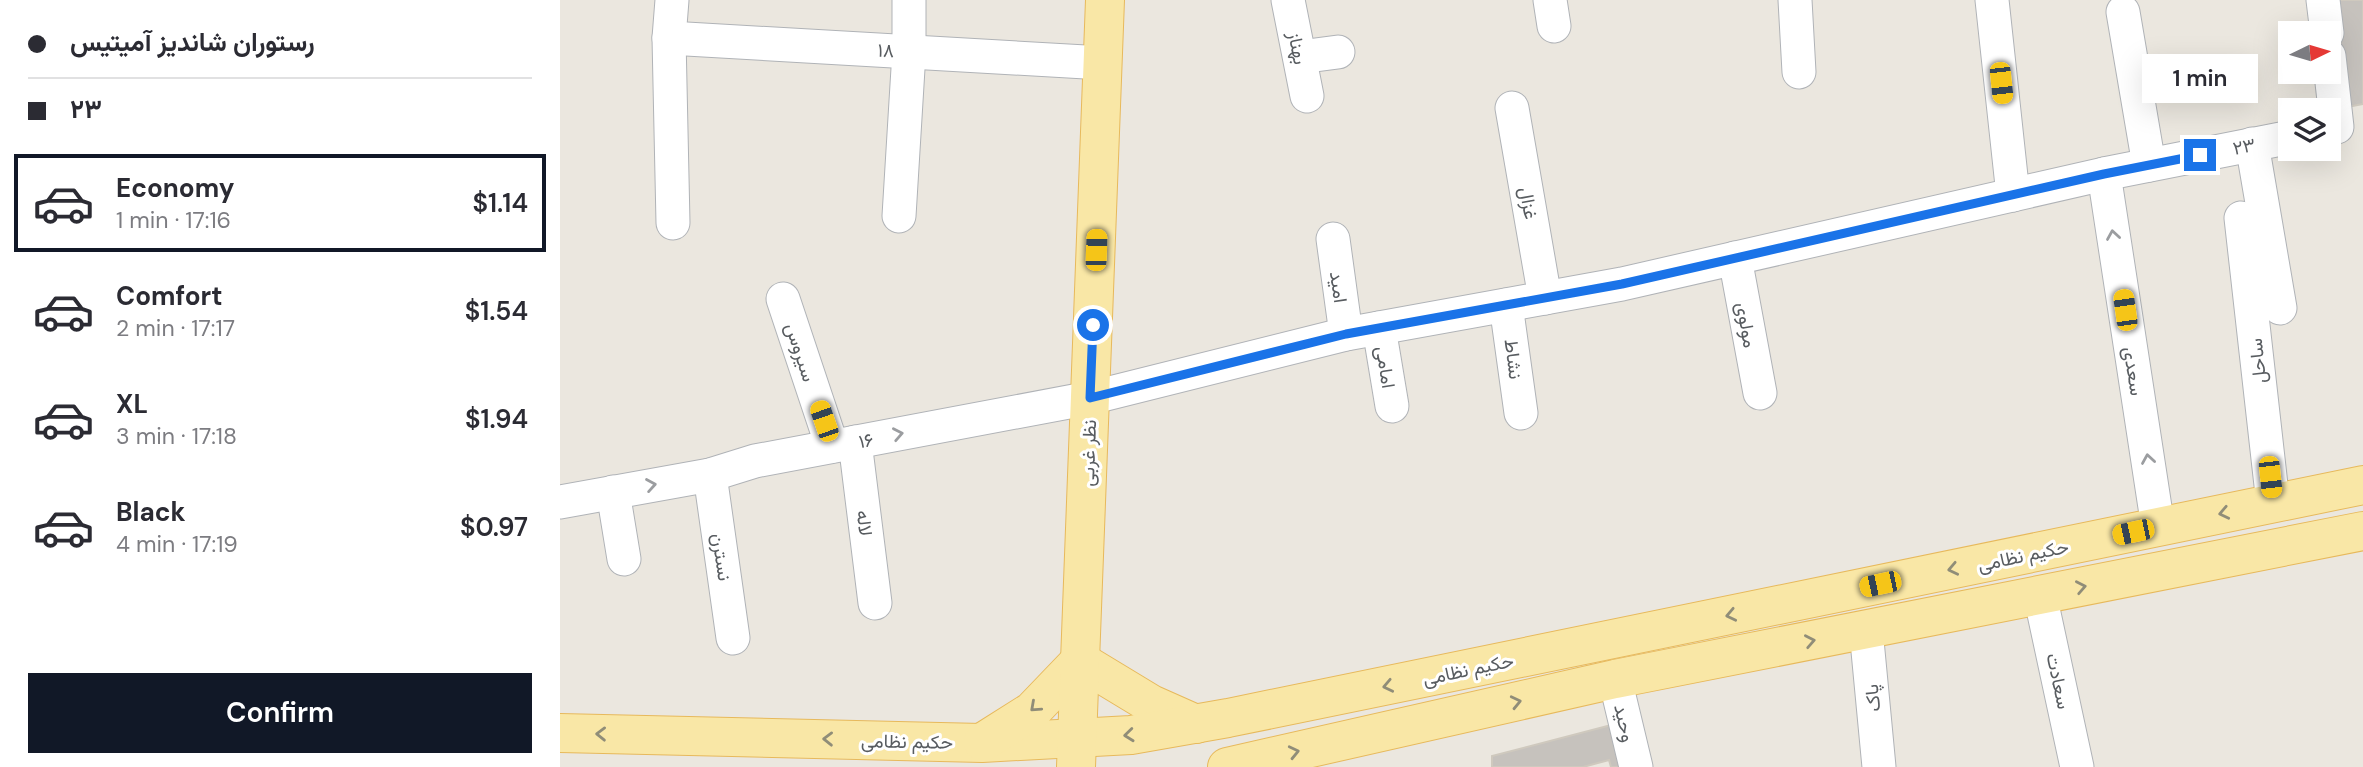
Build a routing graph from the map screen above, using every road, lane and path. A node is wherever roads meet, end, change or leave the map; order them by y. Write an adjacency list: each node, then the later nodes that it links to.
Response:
1 (672, 0): 10 (street)
2 (909, 0): 11 (street)
3 (1105, 0): 14 (main road, نظر غربی)
4 (1288, 0): 13 (street, بهناز)
5 (1795, 0): 15 (street)
6 (1992, 0): 24 (street)
7 (2323, 0): 9 (street)
8 (2123, 12): 22 (street)
9 (2326, 21)
10 (669, 38): 11 (street, ۱۸); 27 (street)
11 (909, 52): 14 (street, ۱۸); 25 (street)
12 (1338, 52): 13 (street)
13 (1300, 57): 17 (street, بهناز)
14 (1103, 63): 37 (main road, نظر غربی)
15 (1799, 72)
16 (2335, 84): 19 (street)
17 (1307, 96)
18 (1513, 108): 30 (street, غزال)
19 (2343, 126)
20 (2278, 139): 21 (street, ۲۳)
21 (2252, 144): 22 (street, ۲۳); 33 (street)
22 (2149, 165): 23 (street, ۲۳)
23 (2104, 174): 24 (street, ۲۳); 46 (street, سعدی, one-way to 23)
24 (2013, 195): 29 (street, ۲۳)
25 (900, 216)
26 (2241, 218): 45 (street, ساحل)
27 (673, 223)
28 (1333, 239): 35 (street, امید)
29 (1735, 258): 30 (street, ۲۳); 36 (street, مولوی)
30 (1545, 298): 32 (street, ۲۳)
31 (783, 299): 40 (street, سیروس)
32 (1506, 305): 34 (street, ۲۳); 39 (street, نشاط)
33 (2280, 308)
34 (1379, 328): 35 (street, ۲۳); 38 (street, امامی)
35 (1346, 334): 37 (street, ۲۳)
36 (1760, 393)
37 (1090, 398): 40 (street, ۱۶, one-way to 37); 53 (main road, نظر غربی)
38 (1392, 406)
39 (1521, 413)
40 (844, 444): 41 (street, ۱۶); 50 (street, لاله)
41 (710, 475): 43 (street, ۱۶, one-way to 41); 52 (street, نسترن)
42 (2363, 485): 45 (main road, حکیم نظامی)
43 (613, 492): 44 (street, ۱۶); 48 (street)
44 (560, 502)
45 (2273, 503): 46 (main road, حکیم نظامی, one-way to 46)
46 (2158, 527): 55 (main road, حکیم نظامی, one-way to 55)
47 (2363, 531): 49 (main road, one-way to 47)
48 (624, 559)
49 (2040, 595): 51 (main road); 62 (street, سعادت)
50 (876, 603)
51 (1866, 630): 54 (main road, one-way to 51); 61 (street, پاک)
52 (733, 638)
53 (1080, 661): 55 (main road); 57 (main road, one-way to 57); 58 (main road, نظر غربی)
54 (1615, 679): 59 (main road, one-way to 54); 60 (street, وحید)
55 (1196, 724): 58 (main road, حکیم نظامی, one-way to 58)
56 (560, 733): 57 (main road, حکیم نظامی, one-way to 56)
57 (982, 743): 58 (main road, حکیم نظامی)
58 (1077, 753)
59 (1227, 767)
60 (1636, 767)
61 (1879, 767)
62 (2077, 767)

